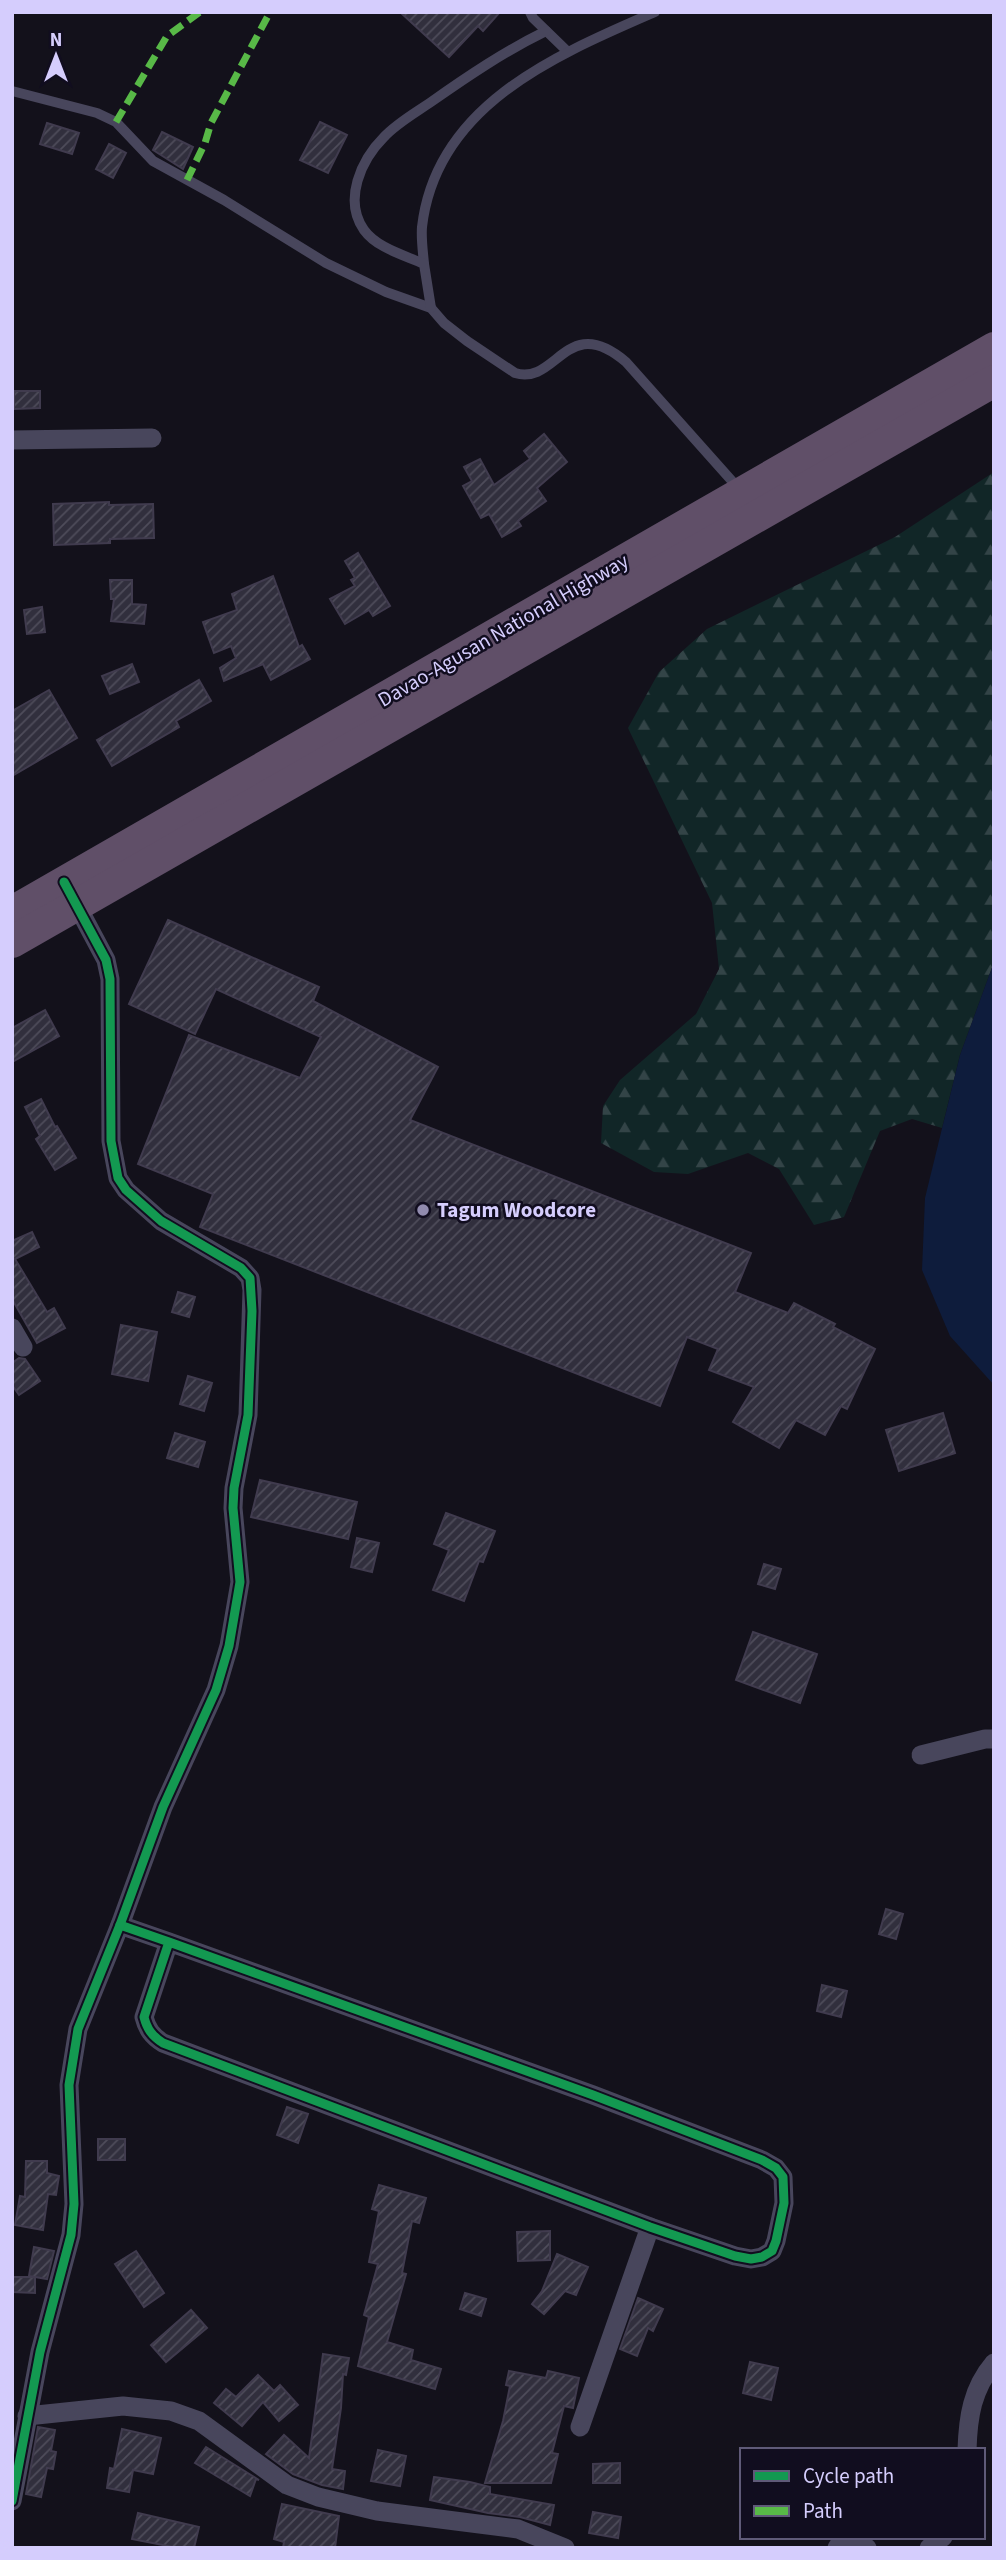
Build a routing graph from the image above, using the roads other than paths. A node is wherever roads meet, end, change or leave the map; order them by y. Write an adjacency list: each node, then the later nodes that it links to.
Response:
1 (530, 12): 3 (lane)
2 (654, 12): 4 (lane)
3 (546, 31): 4 (lane); 6 (lane)
4 (568, 51): 6 (lane)
5 (12, 92): 7 (lane)
6 (424, 264): 7 (lane)
7 (431, 308): 12 (lane)
8 (994, 348): 12 (highway, Davao-Agusan National Highway)
9 (994, 382): 13 (highway, Davao-Agusan National Highway)
10 (152, 438): 11 (street)
11 (12, 440)
12 (743, 493): 13 (highway, Davao-Agusan National Highway)
13 (70, 893): 14 (highway, Davao-Agusan National Highway); 15 (highway, Davao-Agusan National Highway); 20 (street)
14 (12, 912)
15 (12, 942)
16 (12, 1328): 17 (street)
17 (23, 1347)
18 (994, 1739): 19 (street)
19 (921, 1755)
20 (120, 1925): 21 (street); 24 (street)
21 (169, 1942): 22 (street); 22 (street)
22 (650, 2227): 25 (street)
23 (994, 2362): 26 (street)
24 (27, 2416): 27 (street); 28 (street)
25 (580, 2427)
26 (967, 2448)
27 (12, 2501)
28 (554, 2545)
29 (836, 2548): 30 (street)
30 (867, 2548)

